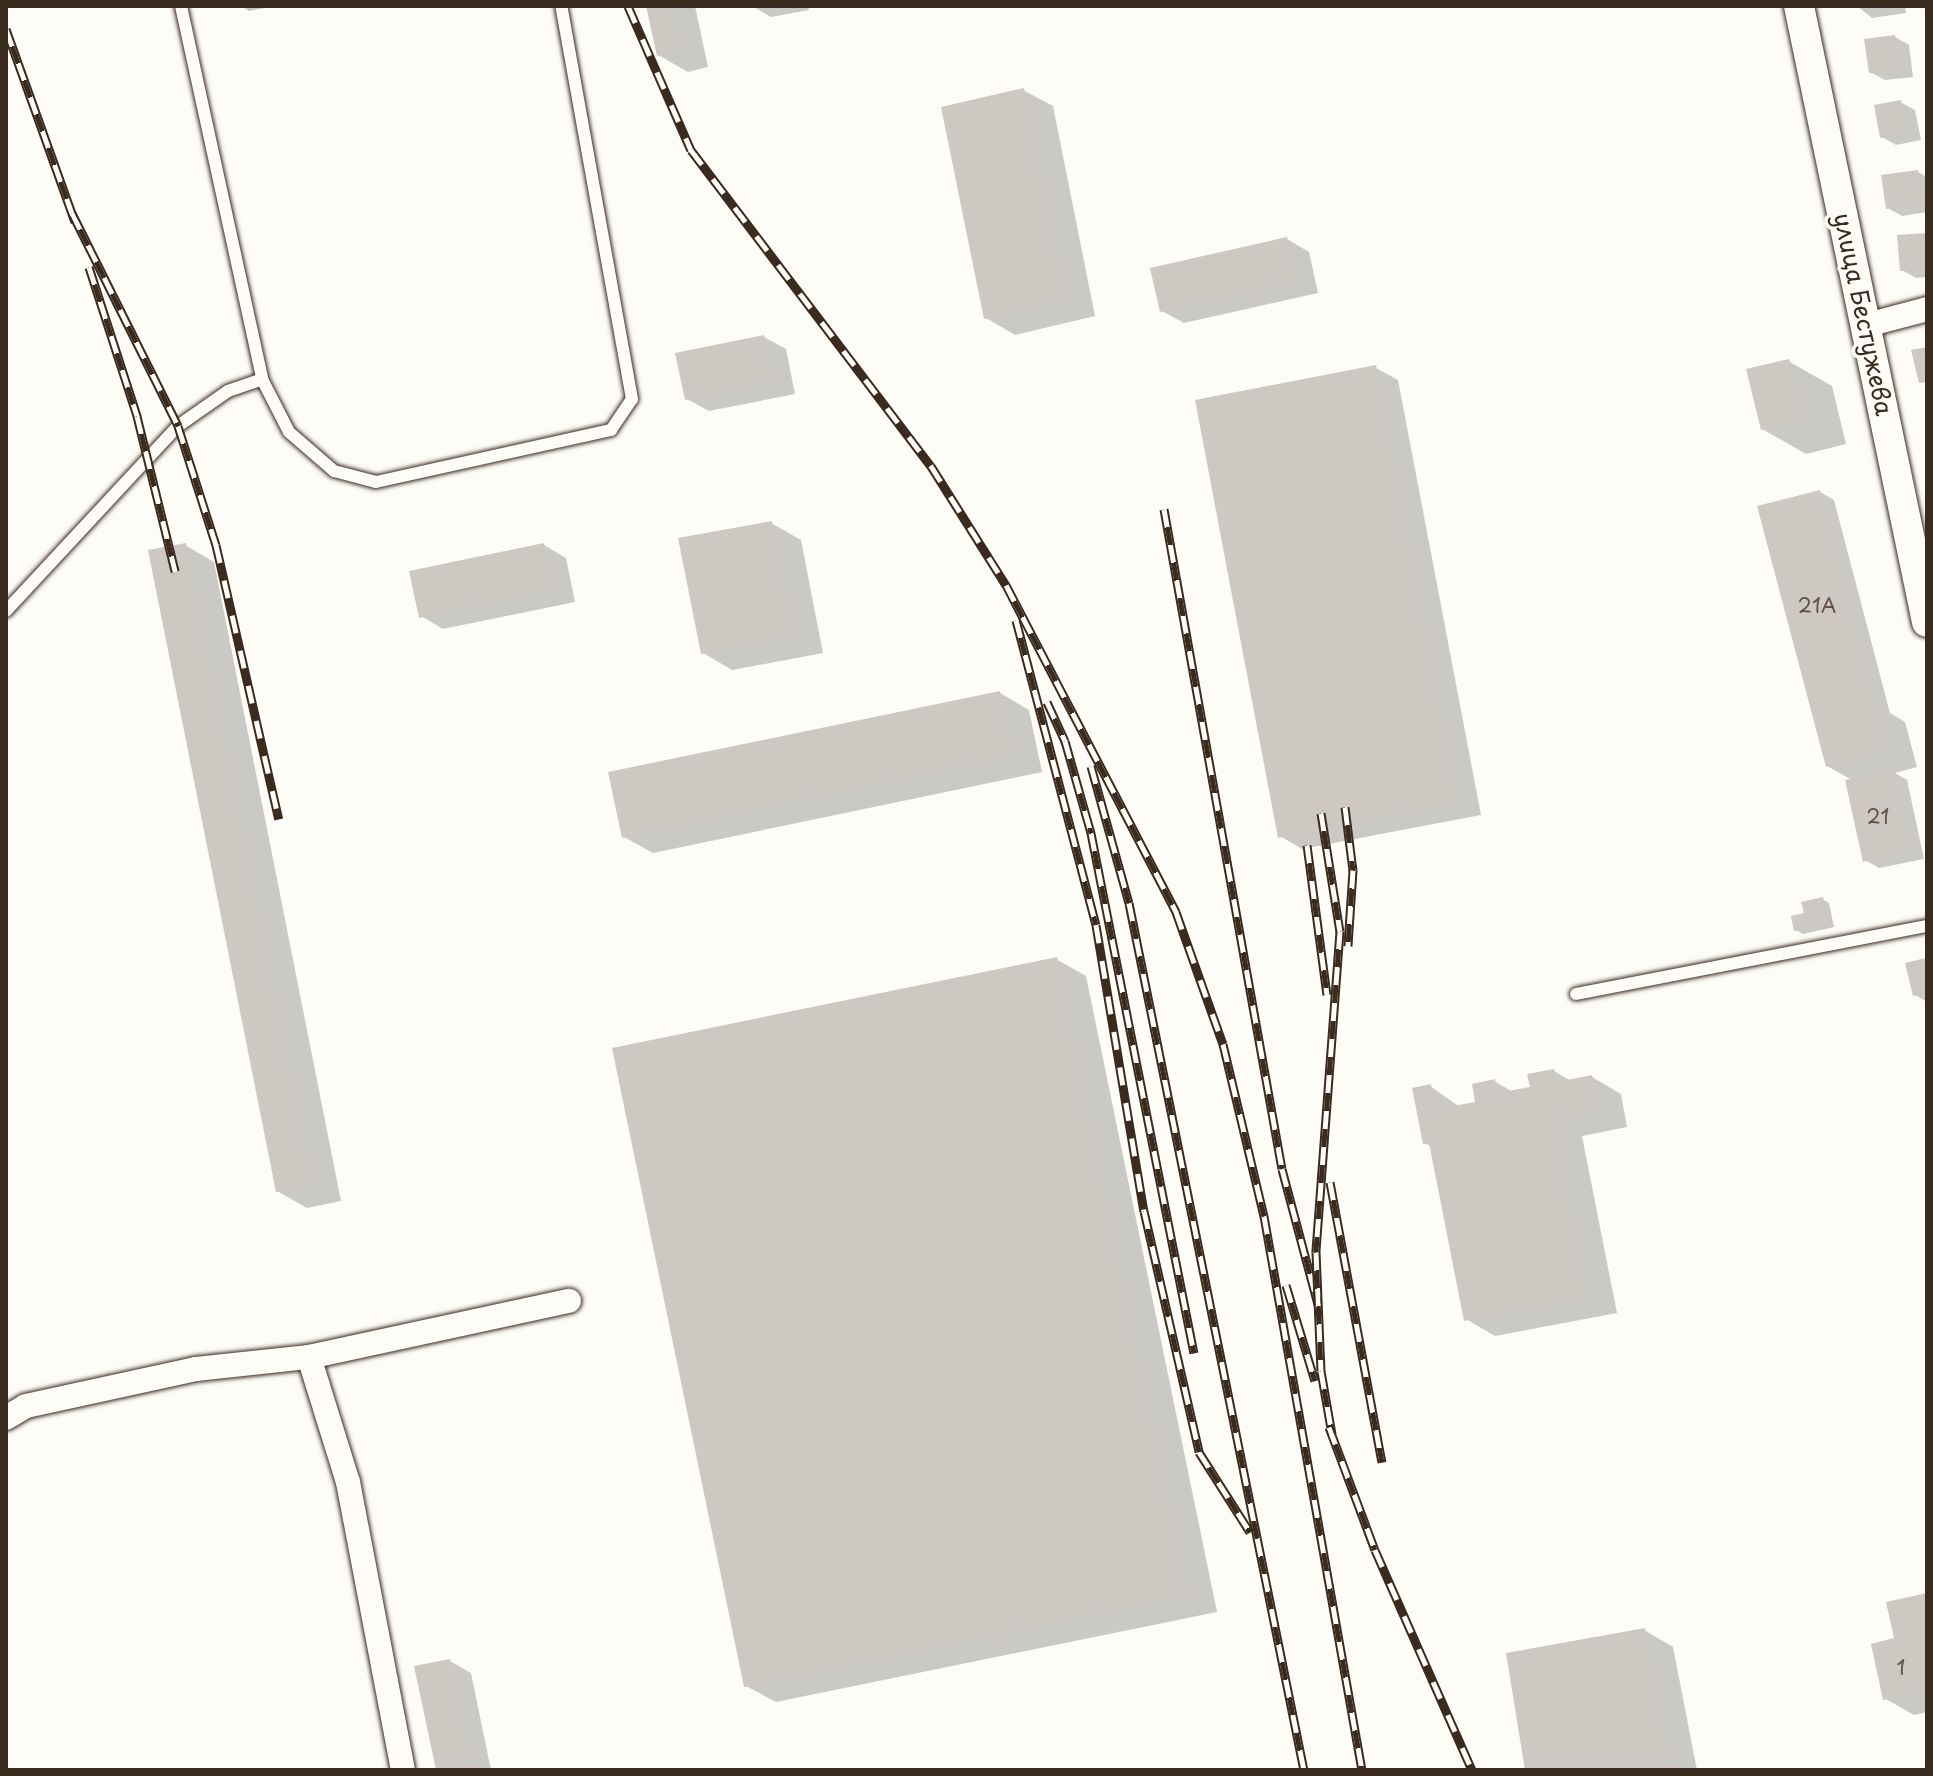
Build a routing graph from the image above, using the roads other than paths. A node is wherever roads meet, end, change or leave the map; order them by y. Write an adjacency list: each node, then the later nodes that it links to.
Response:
1 (181, 6): 6 (lane)
2 (561, 6): 6 (lane)
3 (1799, 6): 5 (street, улица Бестужева)
4 (1927, 309): 5 (street)
5 (1867, 325): 8 (street, улица Бестужева)
6 (262, 379): 7 (lane)
7 (8, 605)
8 (1927, 622)
9 (1927, 926): 10 (lane)
10 (1576, 994)
11 (569, 1301): 12 (street)
12 (309, 1357): 13 (street); 14 (street)
13 (6, 1418)
14 (403, 1770)

